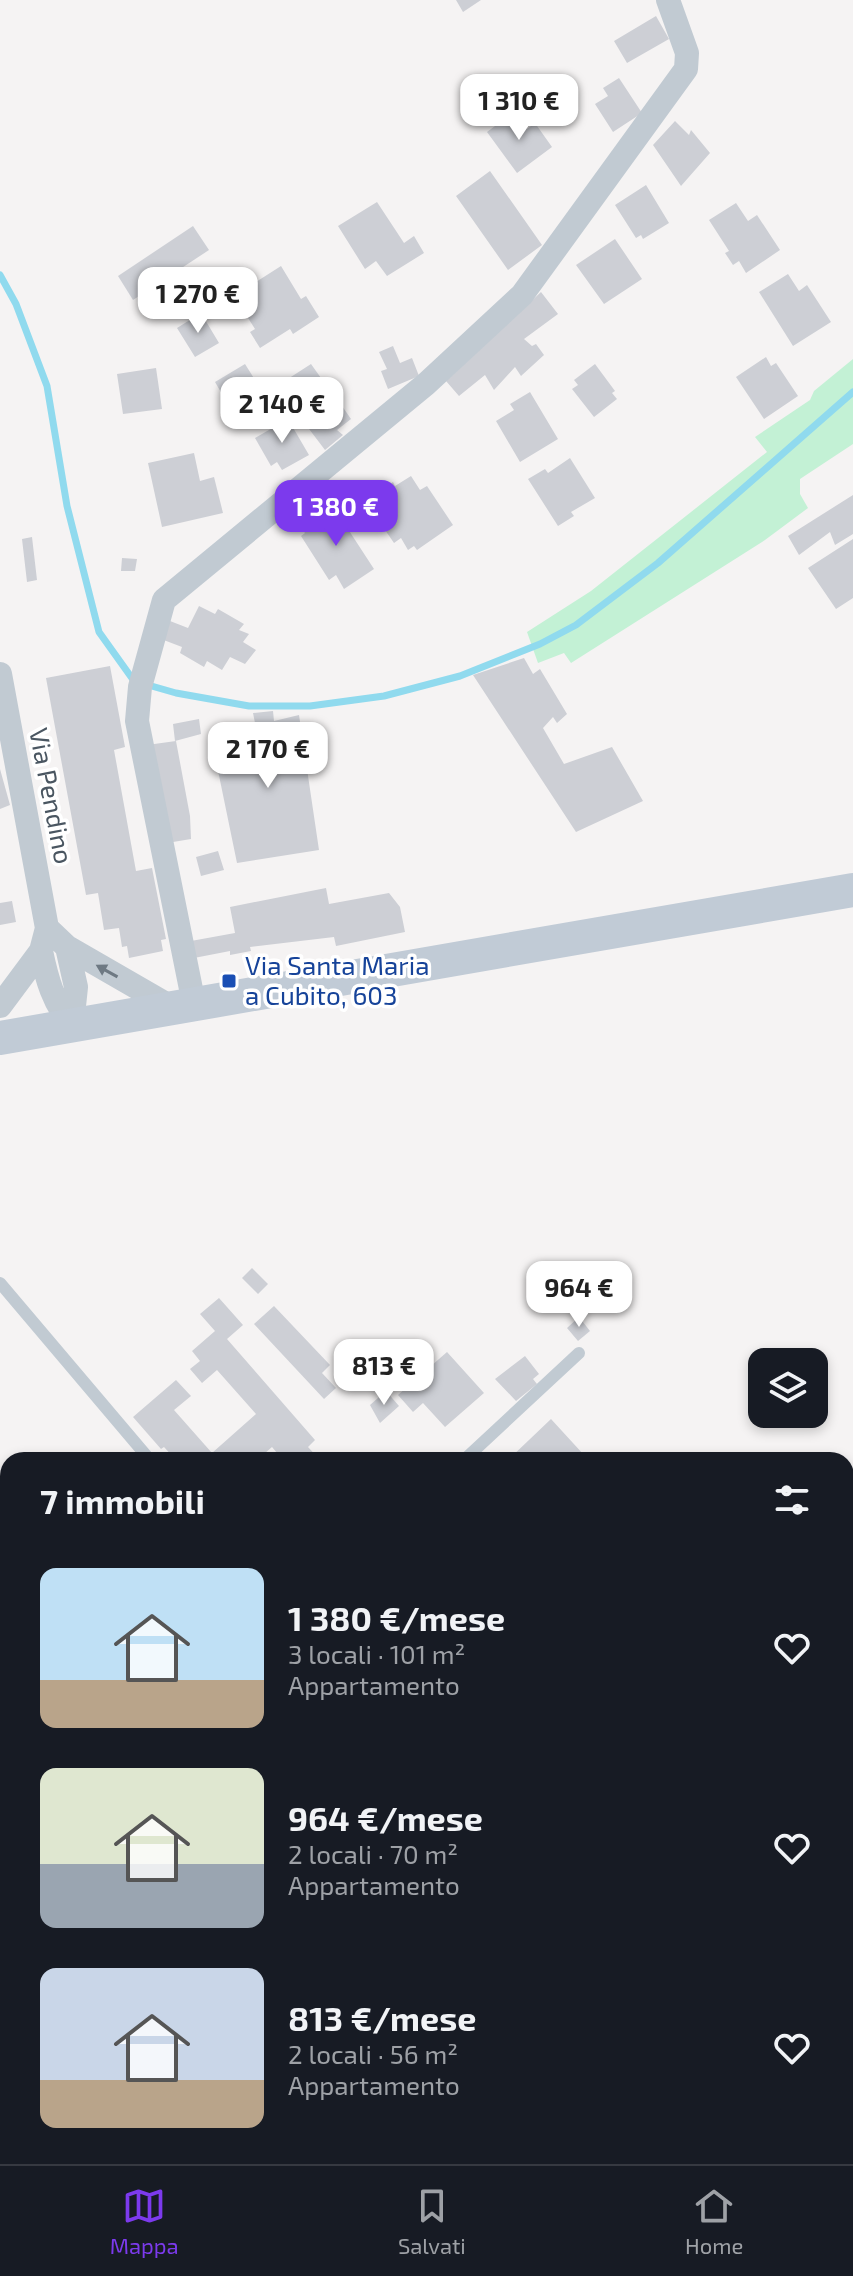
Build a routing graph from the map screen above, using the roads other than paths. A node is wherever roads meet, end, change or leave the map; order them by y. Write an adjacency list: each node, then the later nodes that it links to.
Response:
1 (668, 0): 7 (street)
2 (0, 674): 4 (street, Via Pendino)
3 (853, 890): 7 (main road)
4 (44, 940): 5 (street); 6 (street); 8 (street, Via Pendino)
5 (67, 947): 7 (street, one-way to 5); 8 (street)
6 (0, 1006)
7 (183, 1006): 8 (main road)
8 (72, 1025): 9 (main road)
9 (0, 1038)
10 (0, 1283): 12 (lane)
11 (579, 1353): 13 (lane)
12 (143, 1452)
13 (473, 1452)

